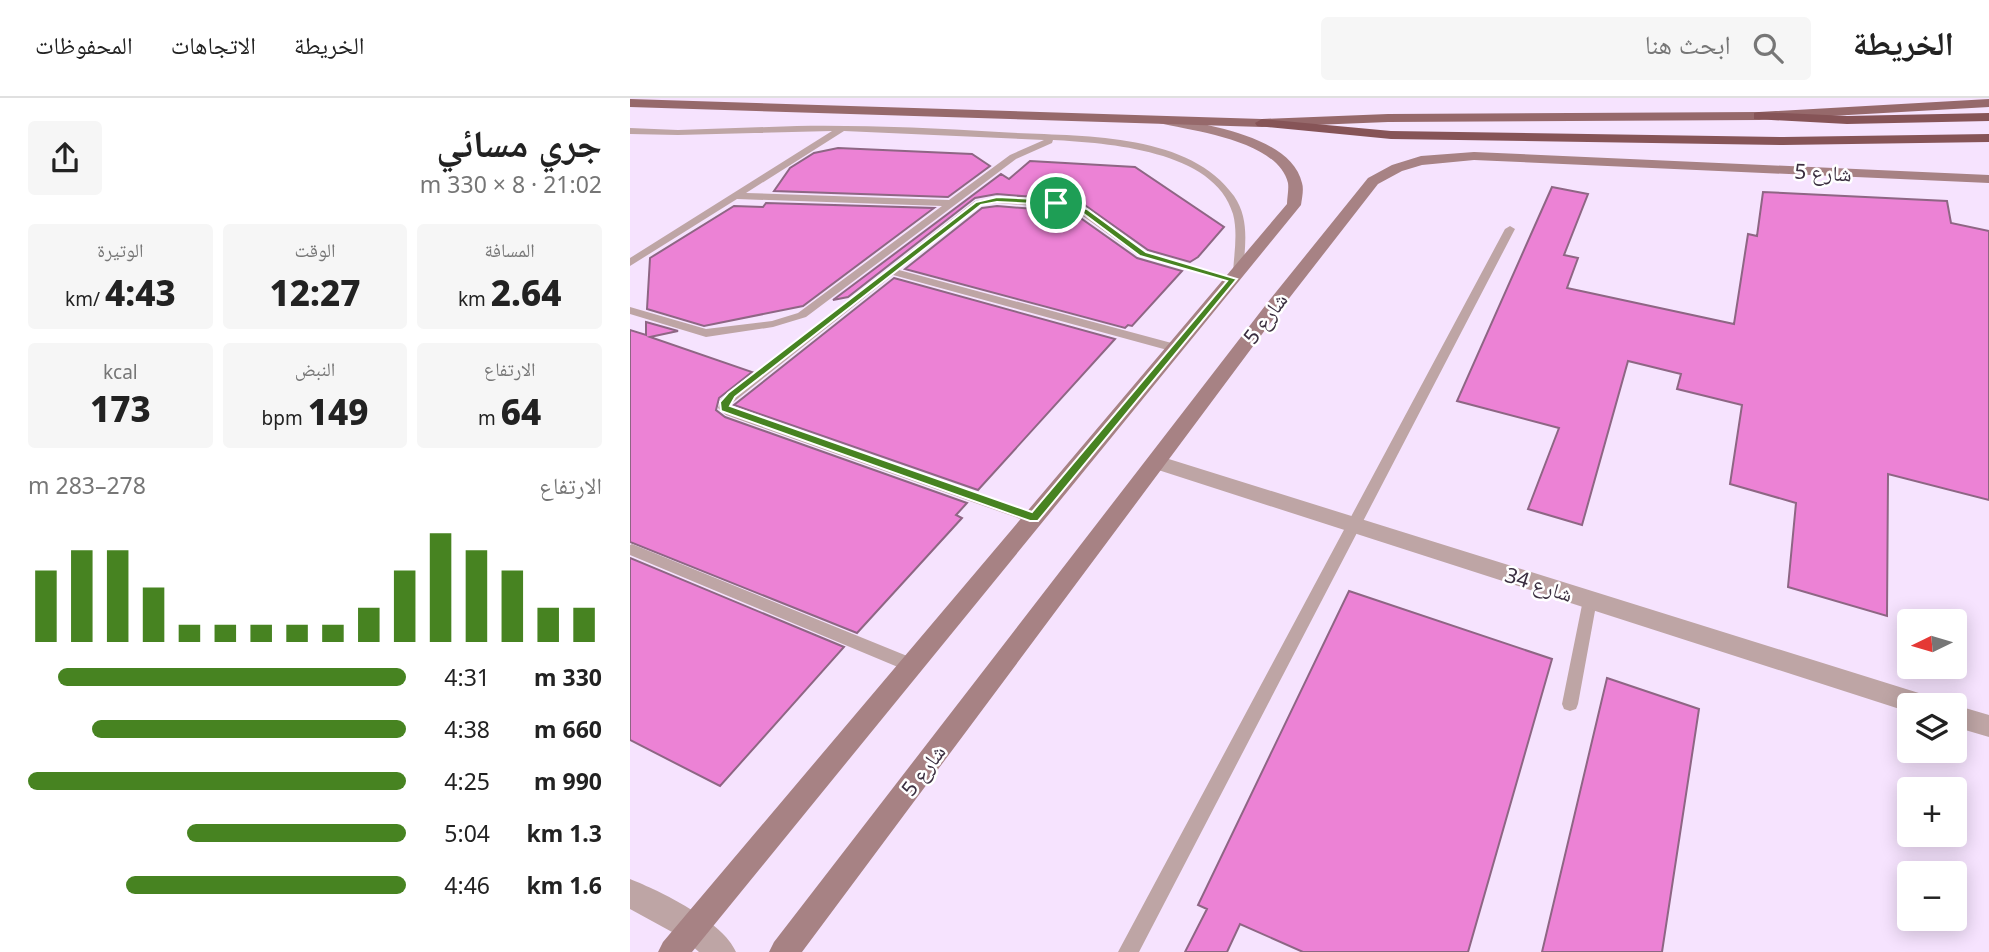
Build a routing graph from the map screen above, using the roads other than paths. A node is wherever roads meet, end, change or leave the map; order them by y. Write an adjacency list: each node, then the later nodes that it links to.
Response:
1 (630, 103): 5 (main road)
2 (1989, 103): 3 (main road)
3 (1759, 116): 4 (highway); 6 (main road)
4 (1989, 117)
5 (1164, 120): 6 (main road); 17 (street)
6 (1262, 123): 10 (highway)
7 (842, 128): 8 (lane); 9 (lane); 12 (lane)
8 (630, 131)
9 (1060, 138): 13 (lane); 17 (lane)
10 (1989, 138)
11 (1989, 179): 20 (street, شارع 5)
12 (735, 196): 13 (lane); 15 (lane)
13 (952, 203): 18 (lane)
14 (1510, 229): 22 (lane)
15 (630, 263)
16 (889, 271): 17 (lane); 19 (lane); 21 (lane)
17 (1235, 276): 19 (street)
18 (630, 310)
19 (1175, 348): 21 (street)
20 (1156, 462): 22 (street, شارع 34); 34 (street, شارع 5)
21 (1034, 518): 25 (street)
22 (1354, 524): 24 (street, شارع 34); 35 (lane)
23 (632, 551): 25 (lane)
24 (1590, 600): 26 (street, شارع 34); 27 (lane)
25 (911, 665): 31 (street)
26 (1897, 697)
27 (1570, 704)
28 (1967, 720): 29 (street)
29 (1989, 726)
30 (630, 893): 31 (street)
31 (694, 928): 32 (street); 33 (street)
32 (673, 952)
33 (721, 952)
34 (784, 952)
35 (1128, 952)

